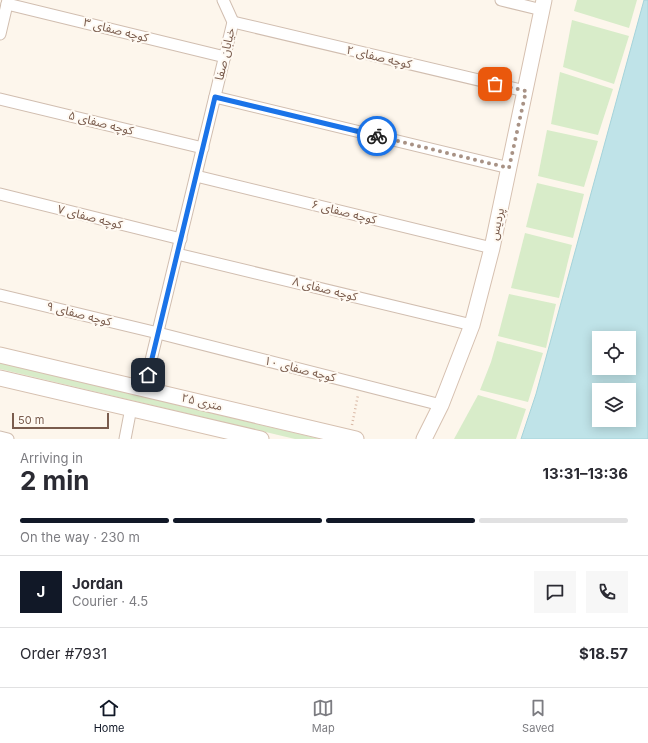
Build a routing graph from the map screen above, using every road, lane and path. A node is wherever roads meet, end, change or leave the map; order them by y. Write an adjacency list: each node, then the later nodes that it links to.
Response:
1 (223, 0): 5 (street, خیابان صفا)
2 (501, 0): 4 (street)
3 (7, 2): 6 (street); 7 (street, کوچه صفای ۳)
4 (543, 5): 8 (street, پردیس)
5 (233, 22): 7 (street, خیابان صفا); 8 (street, کوچه صفای ۲)
6 (0, 34)
7 (225, 57): 9 (street, خیابان صفا)
8 (526, 91): 12 (street, پردیس)
9 (215, 97): 11 (street, خیابان صفا); 12 (street)
10 (0, 98): 11 (street, کوچه صفای ۵)
11 (203, 148): 13 (street, خیابان صفا)
12 (509, 168): 16 (street, پردیس)
13 (196, 176): 15 (street, خیابان صفا); 16 (street, کوچه صفای ۶)
14 (0, 194): 15 (street, کوچه صفای ۷)
15 (181, 239): 17 (street, خیابان صفا)
16 (492, 248): 19 (street, پردیس)
17 (177, 254): 19 (street, کوچه صفای ۸); 20 (street, خیابان صفا)
18 (0, 295): 20 (street, کوچه صفای ۹)
19 (472, 325): 25 (street, پردیس)
20 (158, 333): 23 (street, کوچه صفای ۱۰); 24 (street, خیابان صفا)
21 (0, 355): 24 (street, ۲۵ متری)
22 (0, 378): 26 (street, ۲۵ متری)
23 (360, 384): 25 (street, کوچه صفای ۱۰); 28 (path)
24 (144, 389): 28 (street, ۲۵ متری)
25 (442, 405): 32 (street, پردیس)
26 (131, 408): 30 (street); 31 (street, ۲۵ متری)
27 (0, 437): 29 (street)
28 (353, 438)
29 (8, 439)
30 (125, 439)
31 (261, 439)
32 (424, 439)

